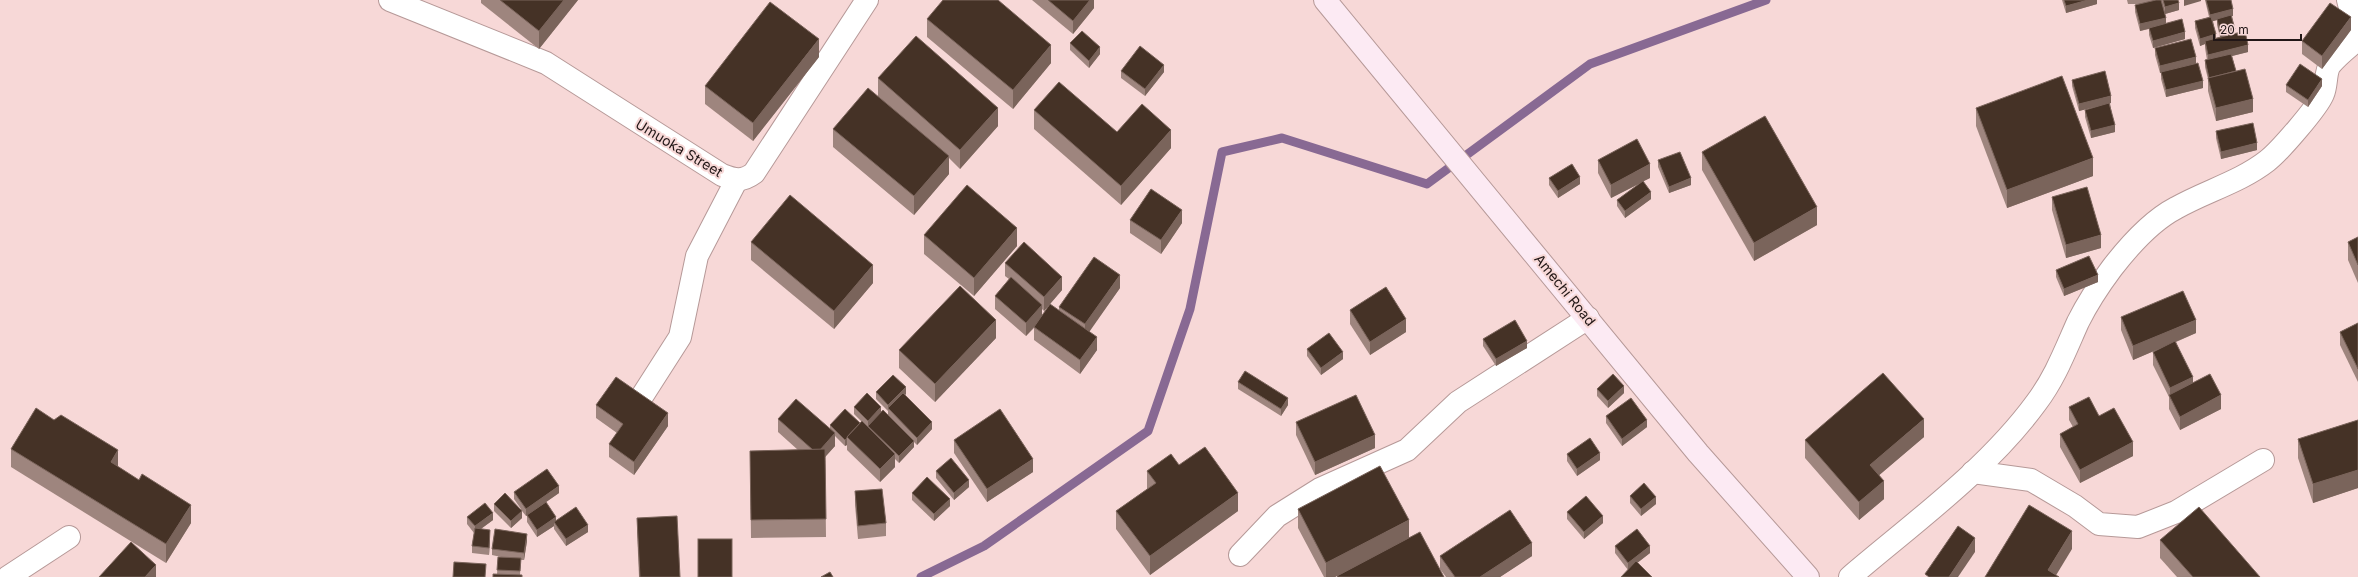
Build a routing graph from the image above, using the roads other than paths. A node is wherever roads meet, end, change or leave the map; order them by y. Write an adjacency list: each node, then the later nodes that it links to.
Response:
1 (390, 0): 6 (street, Umuoka Street)
2 (867, 0): 6 (street, Umuoka Street)
3 (1325, 0): 7 (main road, Amechi Road)
4 (2348, 0): 5 (street)
5 (2358, 38): 10 (street)
6 (736, 180): 8 (street)
7 (1588, 318): 12 (street); 14 (main road, Amechi Road)
8 (639, 401)
9 (2263, 460): 10 (street)
10 (1973, 472): 15 (street)
11 (69, 537): 13 (street)
12 (1240, 554)
13 (8, 577)
14 (1808, 577)
15 (1850, 577)

